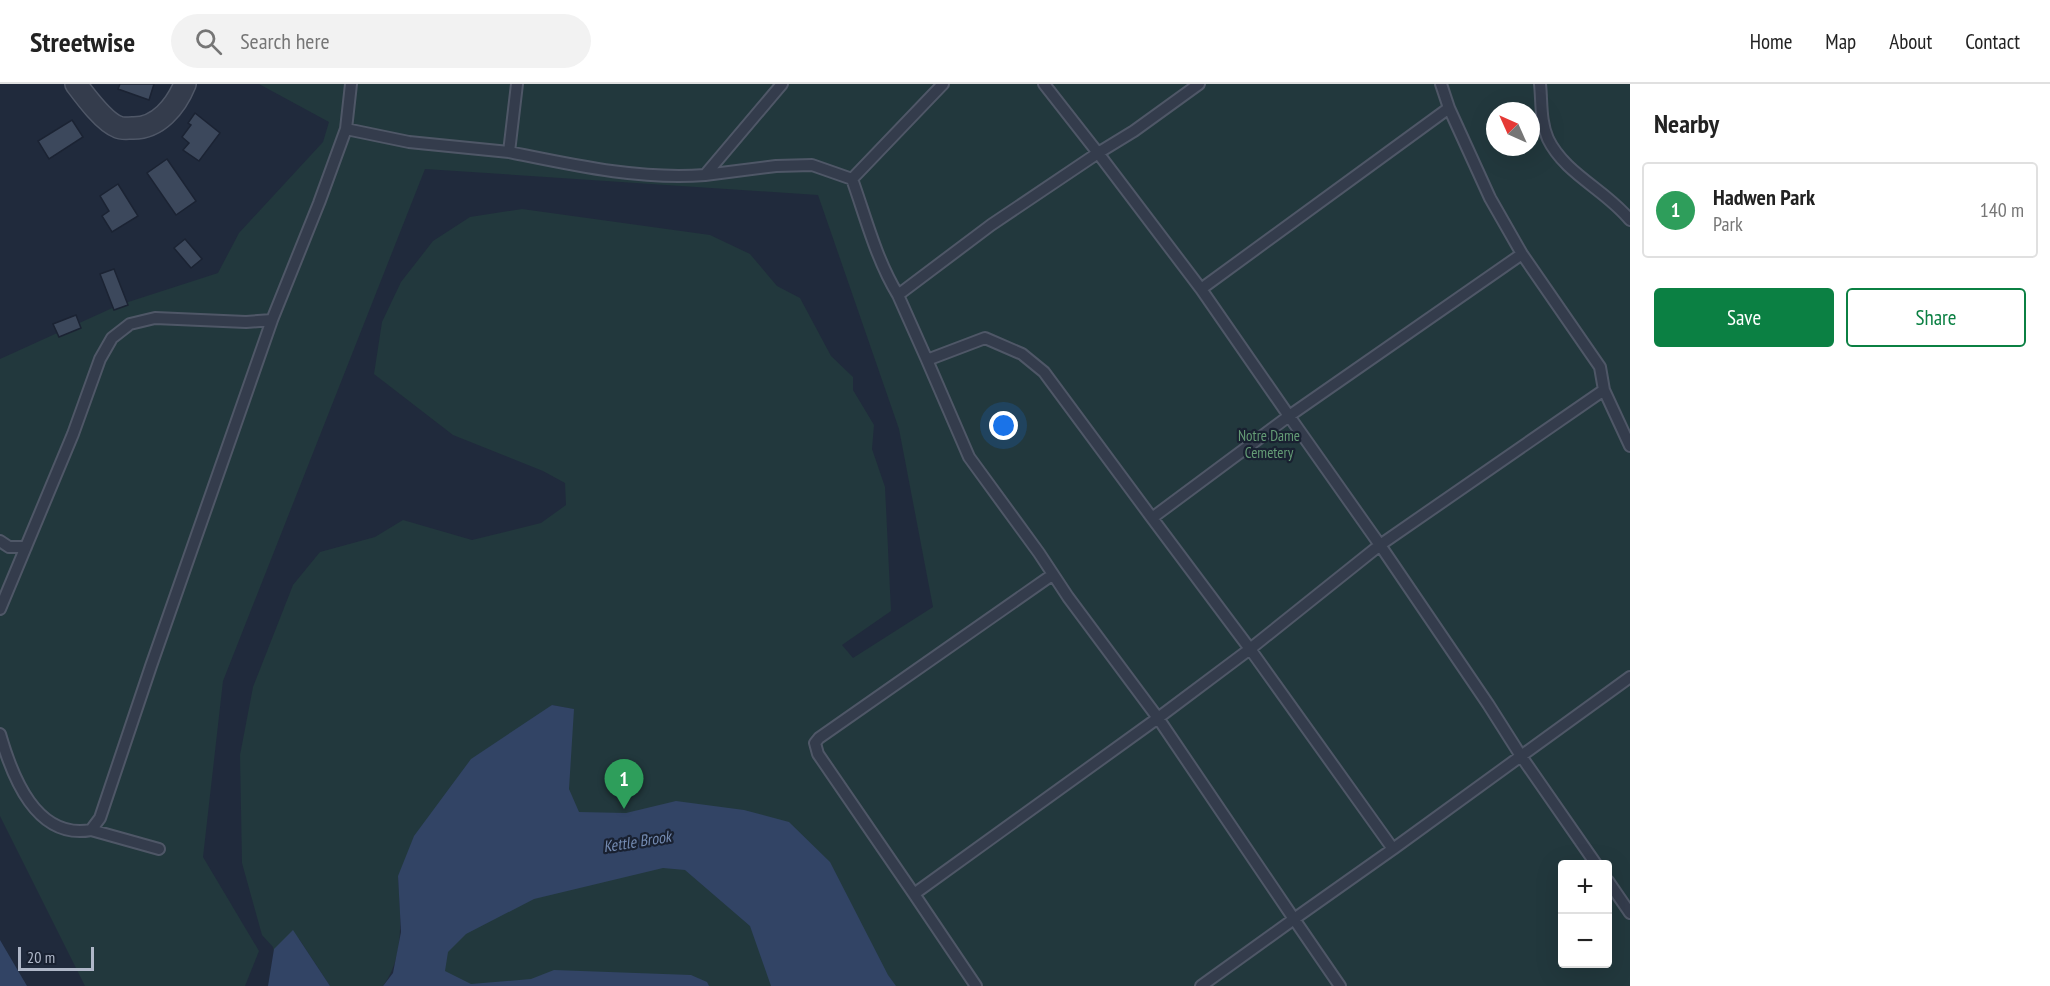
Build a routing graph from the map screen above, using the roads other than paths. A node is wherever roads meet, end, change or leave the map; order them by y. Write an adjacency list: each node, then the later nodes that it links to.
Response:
1 (76, 84): 2 (street)
2 (185, 84)
3 (351, 84): 12 (lane)
4 (517, 84): 13 (lane)
5 (782, 84): 15 (lane)
6 (943, 84): 16 (lane)
7 (1044, 84): 14 (lane)
8 (1199, 84): 14 (lane)
9 (1441, 84): 11 (lane)
10 (1540, 84): 17 (lane)
11 (1449, 108): 18 (lane); 19 (lane)
12 (346, 129): 13 (lane); 21 (lane)
13 (509, 152): 15 (lane)
14 (1098, 153): 19 (lane); 20 (lane)
15 (705, 175): 16 (lane)
16 (852, 179): 20 (lane)
17 (1630, 220)
18 (1522, 254): 23 (lane); 24 (lane)
19 (1201, 289): 24 (lane)
20 (898, 295): 22 (lane)
21 (272, 320): 29 (lane); 37 (lane)
22 (927, 360): 26 (lane); 30 (lane)
23 (1604, 390): 25 (lane); 28 (lane)
24 (1289, 416): 26 (lane); 28 (lane)
25 (1630, 446)
26 (1152, 518): 32 (lane)
27 (0, 541): 29 (lane)
28 (1380, 545): 32 (lane); 36 (lane)
29 (26, 547): 31 (lane)
30 (1052, 574): 34 (lane); 42 (lane)
31 (0, 609)
32 (1250, 649): 34 (lane); 39 (lane)
33 (1630, 677): 36 (lane)
34 (1158, 718): 42 (lane); 44 (lane)
35 (0, 734): 37 (lane)
36 (1521, 756): 39 (lane); 40 (lane)
37 (91, 830): 38 (lane)
38 (159, 849)
39 (1393, 849): 44 (lane)
40 (1593, 860)
41 (1612, 887): 43 (lane)
42 (914, 894): 45 (lane)
43 (1630, 913)
44 (1294, 919): 46 (lane); 47 (lane)
45 (976, 986)
46 (1202, 986)
47 (1340, 986)

